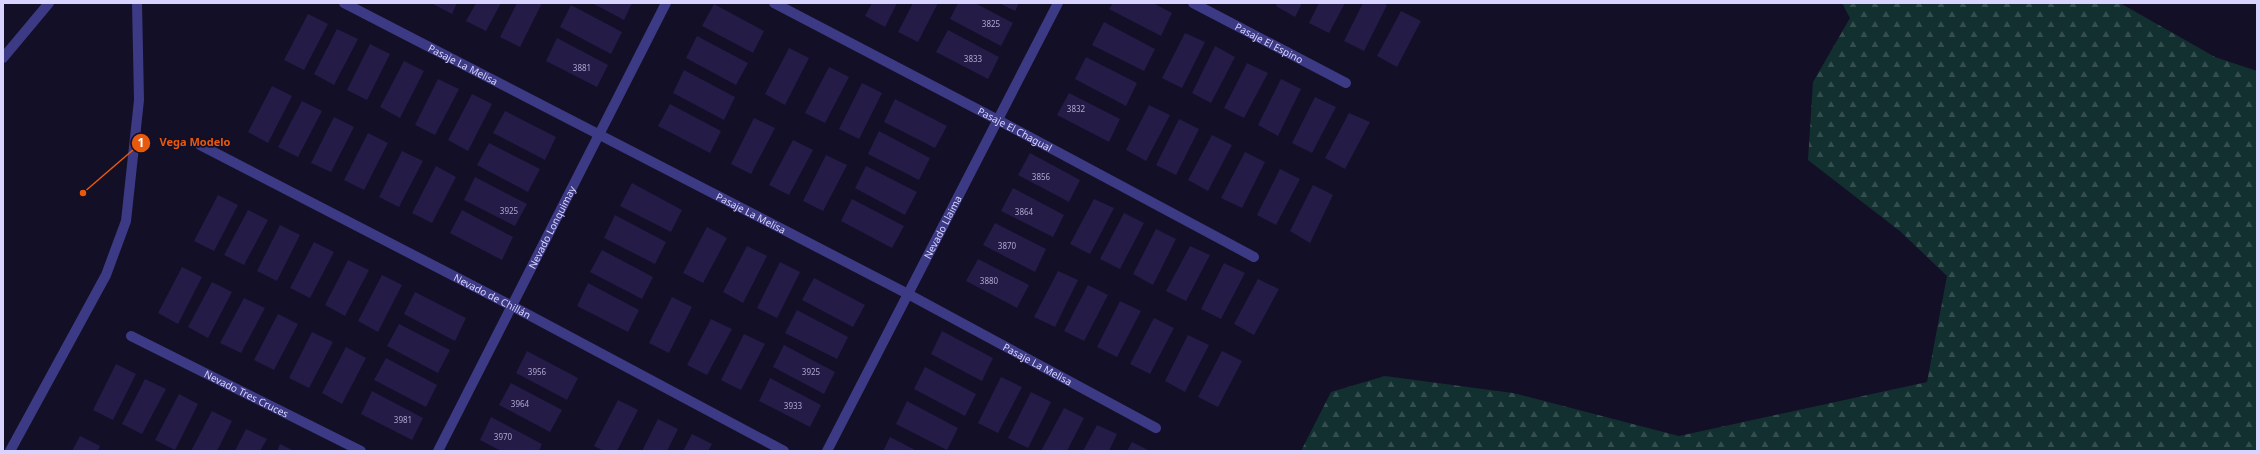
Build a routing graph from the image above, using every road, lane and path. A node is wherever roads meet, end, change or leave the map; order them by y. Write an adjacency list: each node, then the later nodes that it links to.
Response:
1 (48, 3): 8 (street)
2 (137, 3): 18 (street)
3 (344, 3): 11 (street, Pasaje La Melisa)
4 (666, 3): 11 (street, Nevado Lonquimay)
5 (774, 3): 10 (street, Pasaje El Chagual)
6 (1058, 3): 10 (street, Nevado Llaima)
7 (1193, 3): 9 (street, Pasaje El Espino)
8 (3, 58)
9 (1346, 83)
10 (998, 120): 13 (street, Pasaje El Chagual); 14 (street, Nevado Llaima)
11 (599, 134): 14 (street, Pasaje La Melisa); 15 (street, Nevado Lonquimay)
12 (200, 145): 15 (street, Nevado de Chillán)
13 (1254, 257)
14 (908, 294): 17 (street, Pasaje La Melisa); 22 (street, Nevado Llaima)
15 (512, 306): 20 (street, Nevado Lonquimay); 21 (street, Nevado de Chillán)
16 (131, 336): 19 (street, Nevado Tres Cruces)
17 (1156, 428)
18 (10, 451)
19 (361, 451)
20 (438, 451)
21 (784, 451)
22 (827, 451)

